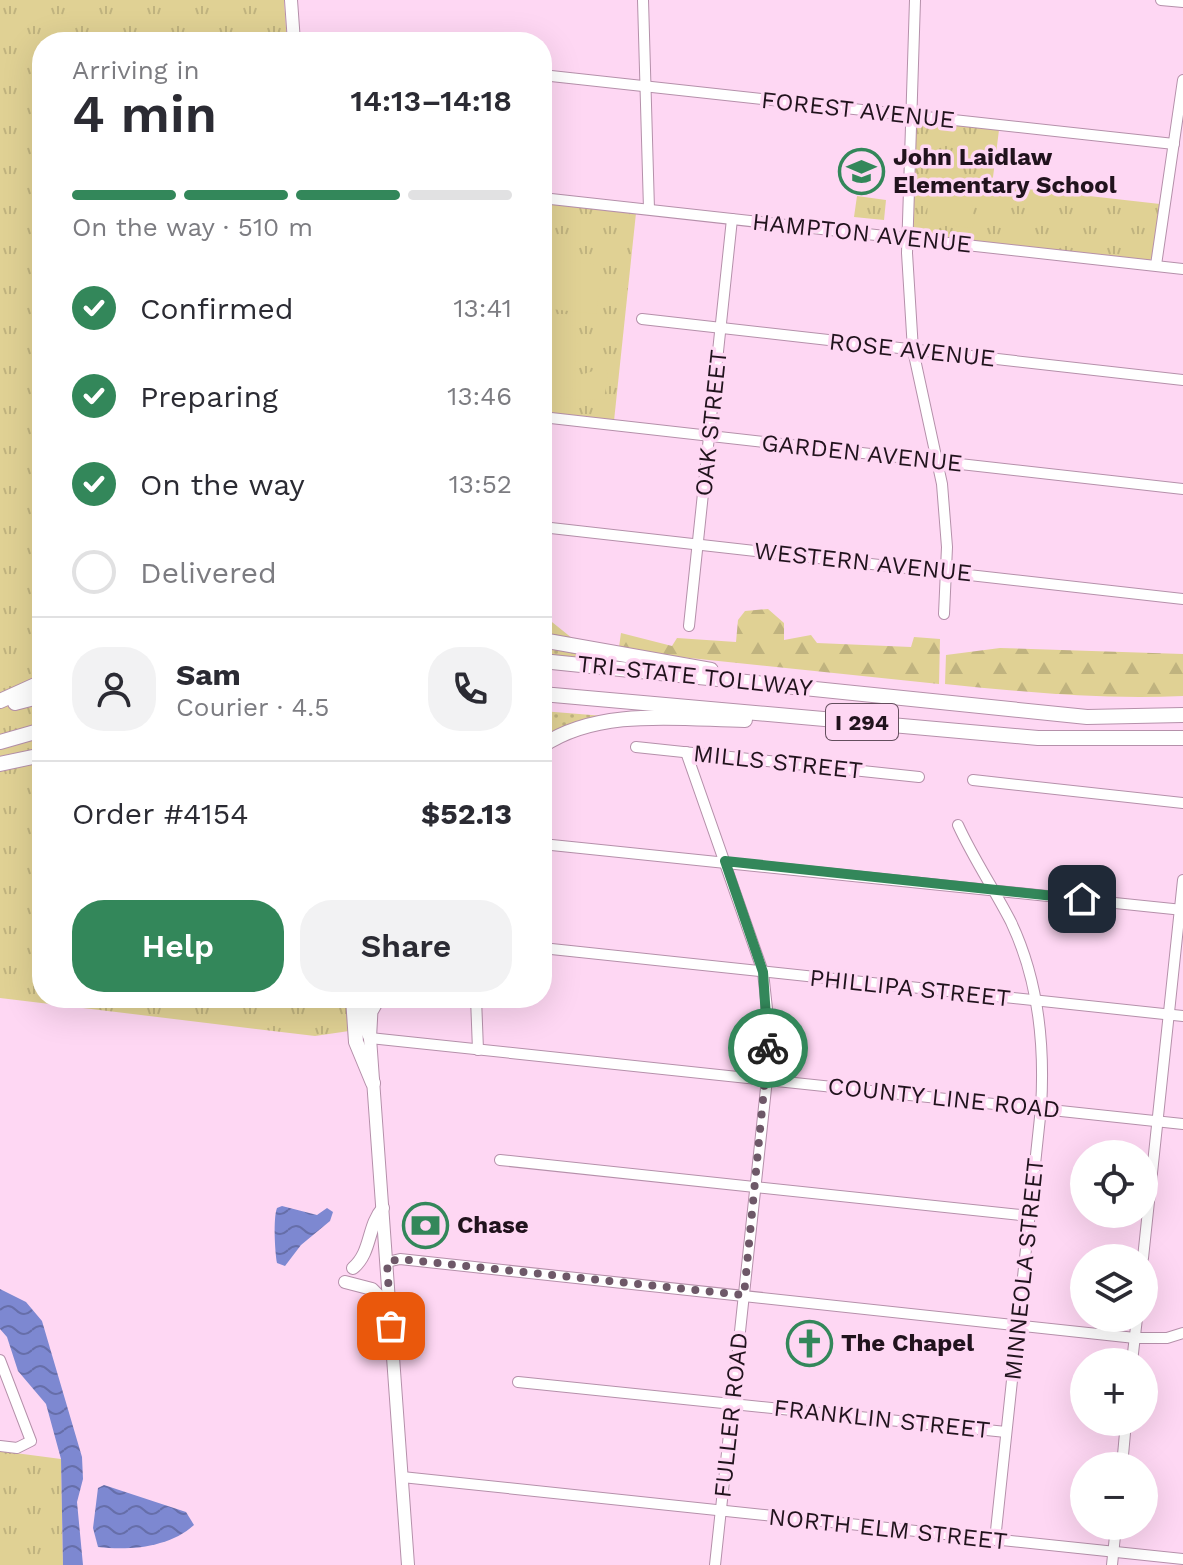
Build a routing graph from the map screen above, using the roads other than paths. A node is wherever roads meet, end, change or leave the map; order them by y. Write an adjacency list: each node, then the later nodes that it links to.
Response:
1 (291, 0): 6 (main road)
2 (643, 0): 9 (street)
3 (915, 0): 10 (street)
4 (1161, 0): 5 (street)
5 (1183, 2)
6 (293, 32)
7 (552, 76): 9 (street, FOREST AVENUE)
8 (1183, 80): 11 (street)
9 (646, 87): 10 (street, FOREST AVENUE); 13 (street)
10 (912, 115): 11 (street, FOREST AVENUE); 15 (street)
11 (1174, 144): 16 (street)
12 (552, 199): 13 (street, HAMPTON AVENUE)
13 (649, 209): 14 (street, HAMPTON AVENUE)
14 (732, 219): 15 (street, HAMPTON AVENUE); 19 (street, OAK STREET)
15 (908, 238): 16 (street, HAMPTON AVENUE); 20 (street)
16 (1156, 265): 17 (street, HAMPTON AVENUE)
17 (1183, 269)
18 (642, 319): 19 (street, ROSE AVENUE)
19 (721, 329): 20 (street, ROSE AVENUE); 23 (street, OAK STREET)
20 (913, 350): 21 (street, ROSE AVENUE); 24 (street)
21 (1183, 380)
22 (552, 418): 23 (street, GARDEN AVENUE)
23 (709, 437): 24 (street, GARDEN AVENUE); 27 (street, OAK STREET)
24 (939, 462): 25 (street, GARDEN AVENUE); 28 (street)
25 (1183, 489)
26 (552, 528): 27 (street, WESTERN AVENUE)
27 (698, 544): 28 (street, WESTERN AVENUE); 31 (street, OAK STREET)
28 (946, 571): 29 (street, WESTERN AVENUE); 30 (street)
29 (1183, 599)
30 (944, 614)
31 (689, 626)
32 (552, 642): 34 (highway)
33 (552, 662): 34 (highway, TRI-STATE TOLLWAY / I 294)
34 (770, 684): 40 (highway, TRI-STATE TOLLWAY / I 294)
35 (32, 687): 38 (highway)
36 (552, 695): 41 (highway, TRI-STATE TOLLWAY / I 294)
37 (32, 699): 39 (highway)
38 (0, 701)
39 (0, 708)
40 (1183, 715)
41 (829, 719): 43 (highway, TRI-STATE TOLLWAY / I 294); 44 (highway)
42 (32, 733): 45 (highway)
43 (1183, 738)
44 (552, 741)
45 (0, 742)
46 (636, 747): 47 (street, MILLS STREET)
47 (686, 752): 50 (street, MILLS STREET); 55 (street, FULLER ROAD)
48 (32, 757): 49 (highway)
49 (0, 764)
50 (919, 777)
51 (973, 780): 52 (street)
52 (1183, 803)
53 (958, 825): 57 (street, MINNEOLA STREET)
54 (552, 845): 55 (street)
55 (725, 861): 57 (street); 60 (street, FULLER ROAD)
56 (1183, 880): 58 (street)
57 (994, 890): 58 (street); 61 (street, MINNEOLA STREET)
58 (1181, 910): 66 (street)
59 (552, 949): 60 (street, PHILLIPA STREET)
60 (763, 972): 61 (street, PHILLIPA STREET); 70 (street, FULLER ROAD)
61 (1037, 1001): 66 (street, PHILLIPA STREET); 72 (street, MINNEOLA STREET)
62 (354, 1008): 71 (highway)
63 (362, 1008): 68 (main road)
64 (373, 1008): 68 (main road)
65 (476, 1008): 69 (street)
66 (1170, 1015): 67 (street, PHILLIPA STREET); 73 (street)
67 (1183, 1016)
68 (370, 1038): 69 (street, COUNTY LINE ROAD); 71 (main road)
69 (478, 1050): 70 (street, COUNTY LINE ROAD)
70 (767, 1079): 72 (street, COUNTY LINE ROAD); 76 (street, FULLER ROAD)
71 (373, 1083): 77 (main road)
72 (1041, 1108): 73 (street, COUNTY LINE ROAD); 78 (street, MINNEOLA STREET)
73 (1158, 1121): 74 (street, COUNTY LINE ROAD); 79 (street)
74 (1183, 1124)
75 (500, 1160): 76 (street)
76 (755, 1187): 78 (street); 83 (street, FULLER ROAD)
77 (383, 1208): 80 (main road); 81 (main road)
78 (1029, 1216): 85 (street, MINNEOLA STREET)
79 (1145, 1244)
80 (387, 1262): 83 (street); 84 (main road)
81 (353, 1268)
82 (345, 1282): 84 (main road)
83 (744, 1295): 85 (street); 92 (street, FULLER ROAD)
84 (389, 1306): 95 (main road)
85 (1018, 1324): 88 (street); 93 (street, MINNEOLA STREET)
86 (1136, 1332): 88 (street)
87 (1183, 1333): 88 (street)
88 (1135, 1338): 89 (street)
89 (1134, 1348)
90 (0, 1360): 94 (street)
91 (518, 1382): 92 (street, FRANKLIN STREET)
92 (732, 1403): 93 (street, FRANKLIN STREET); 96 (street, FULLER ROAD)
93 (1006, 1432): 97 (street, MINNEOLA STREET)
94 (0, 1446)
95 (402, 1477): 96 (street, NORTH ELM STREET); 100 (main road)
96 (721, 1511): 97 (street, NORTH ELM STREET); 101 (street, FULLER ROAD)
97 (995, 1540): 98 (street, NORTH ELM STREET)
98 (1112, 1559): 99 (street, NORTH ELM STREET)
99 (1183, 1559)
100 (408, 1565)
101 (715, 1565)

